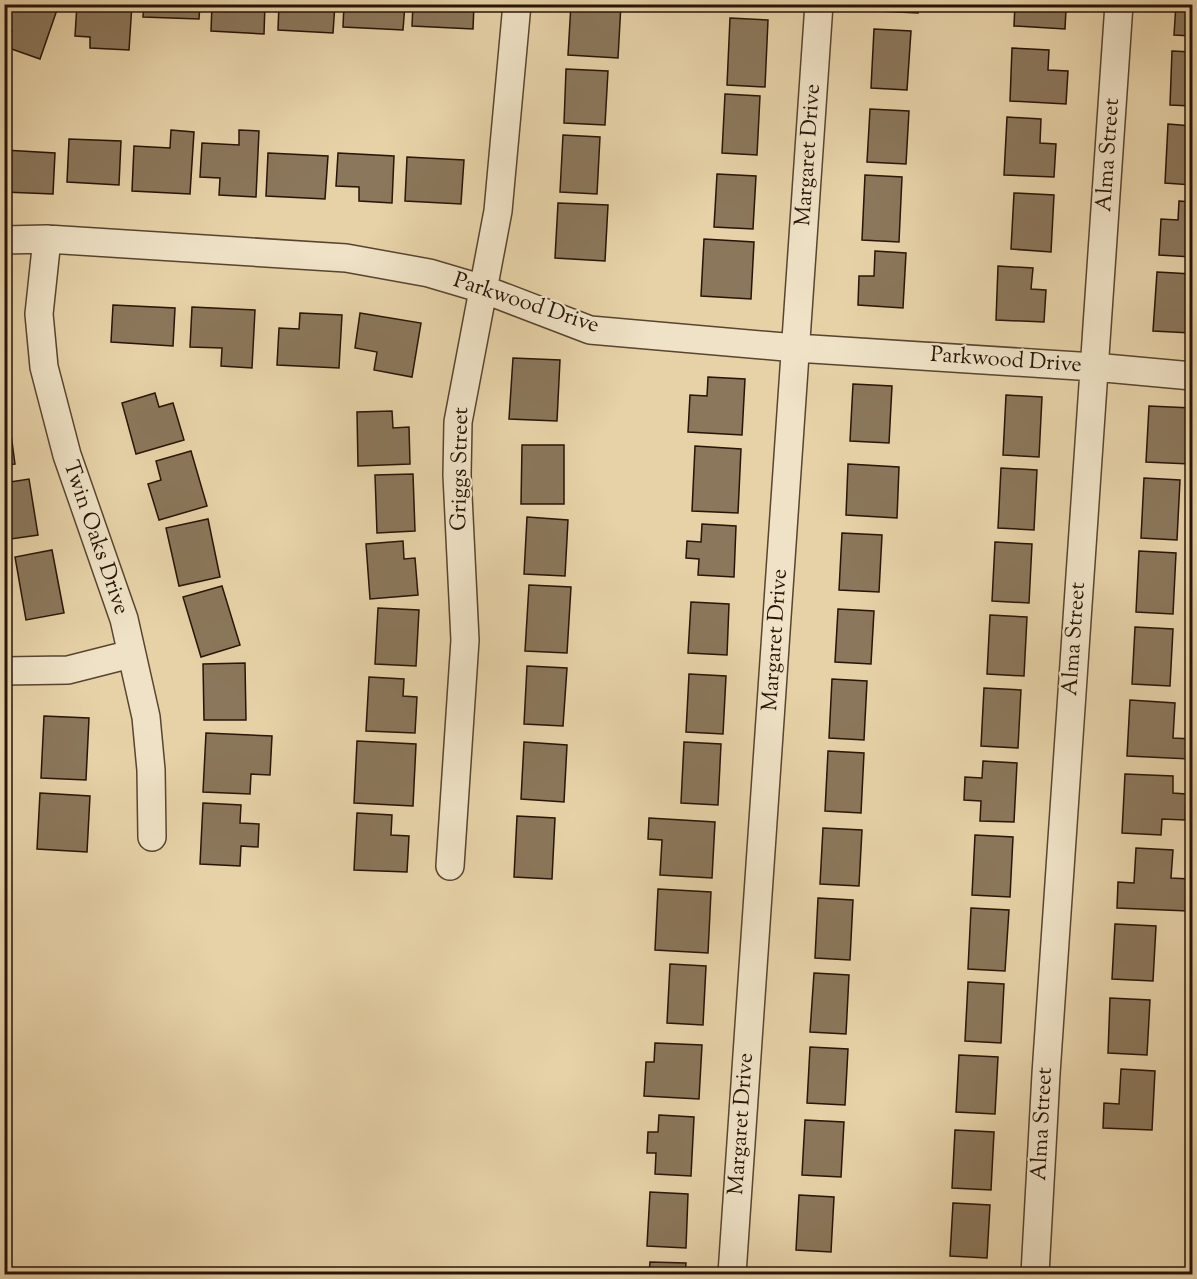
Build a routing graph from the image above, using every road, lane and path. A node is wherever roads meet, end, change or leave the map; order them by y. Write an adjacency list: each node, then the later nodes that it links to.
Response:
1 (517, 4): 6 (street, Griggs Street)
2 (819, 4): 7 (street, Margaret Drive)
3 (1119, 4): 8 (street, Alma Street)
4 (47, 239): 5 (street, Parkwood Drive); 6 (street, Parkwood Drive); 10 (street, Twin Oaks Drive)
5 (4, 240)
6 (483, 289): 7 (street, Parkwood Drive); 13 (street, Griggs Street)
7 (796, 348): 8 (street, Parkwood Drive); 14 (street, Margaret Drive)
8 (1094, 366): 9 (street, Parkwood Drive); 15 (street, Alma Street)
9 (1192, 376)
10 (131, 654): 11 (street); 12 (street, Twin Oaks Drive)
11 (4, 671)
12 (152, 837)
13 (450, 866)
14 (732, 1275)
15 (1035, 1275)

